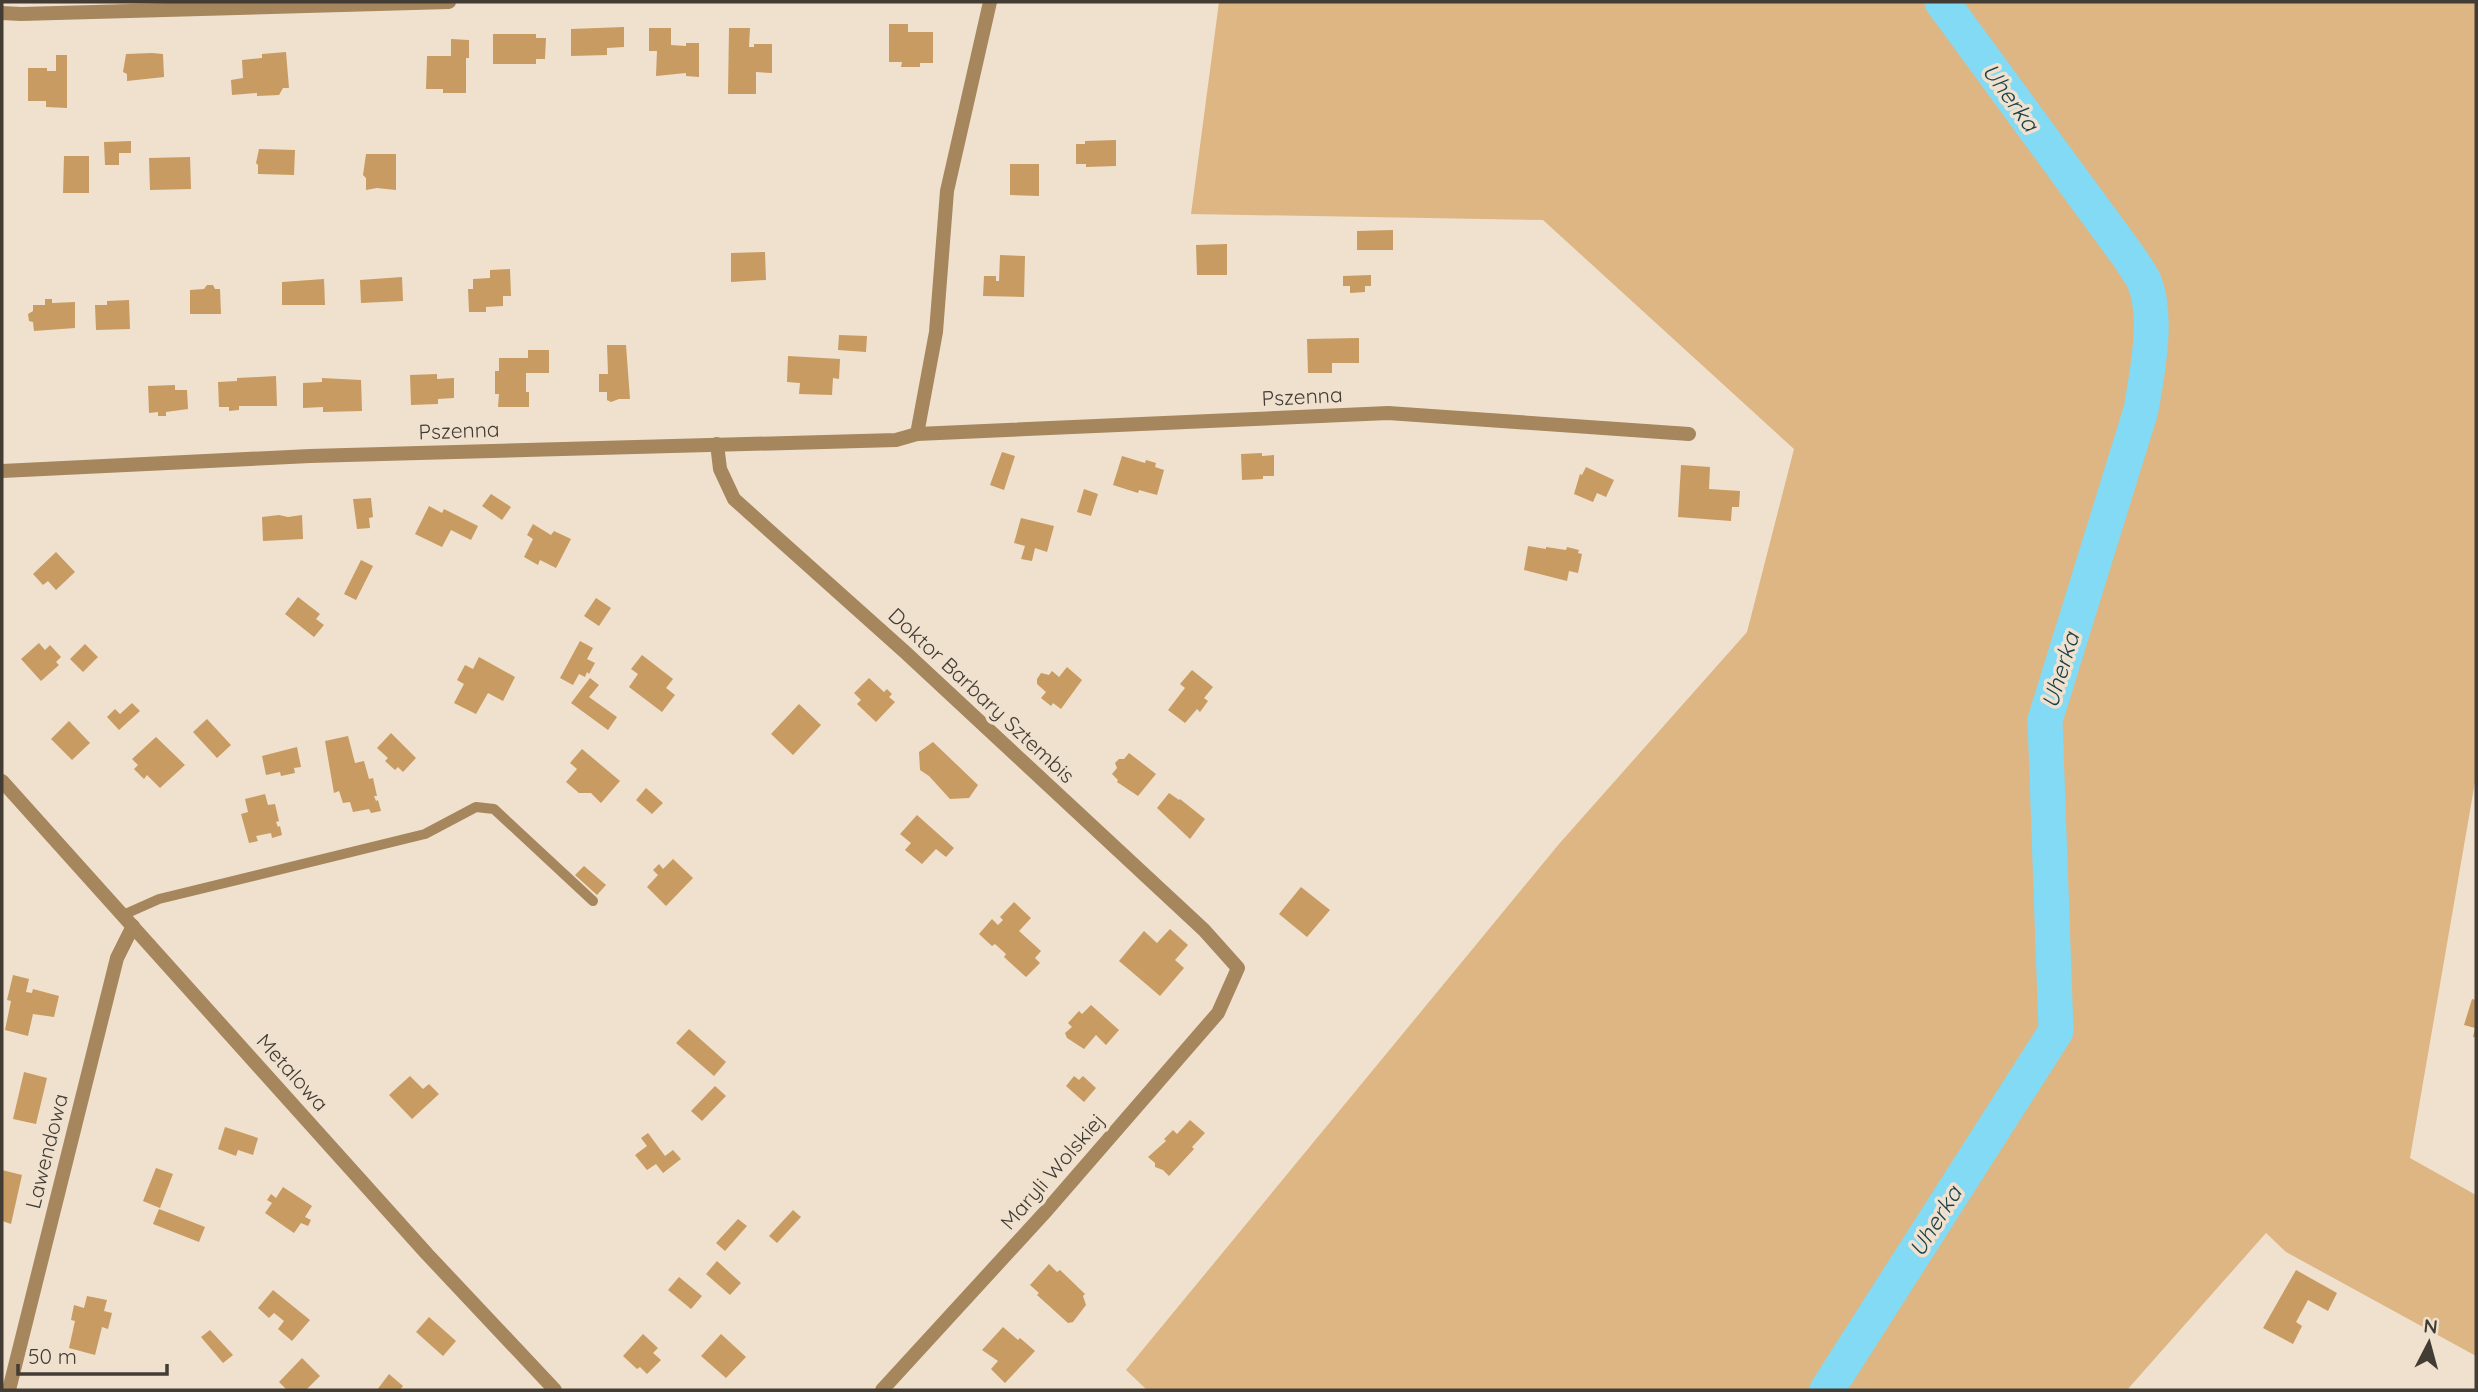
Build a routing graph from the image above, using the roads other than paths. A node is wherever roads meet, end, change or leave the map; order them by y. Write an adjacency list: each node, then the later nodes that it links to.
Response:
1 (449, 2): 3 (street)
2 (990, 2): 5 (street)
3 (2, 13)
4 (1689, 434): 5 (street, Pszenna)
5 (917, 435): 6 (street, Pszenna)
6 (717, 444): 7 (street, Pszenna); 11 (street, Doktor Barbary Sztembis)
7 (2, 471)
8 (2, 781): 10 (street, Metalowa)
9 (593, 901): 10 (lane)
10 (128, 920): 12 (street, Lawendowa); 13 (street, Metalowa)
11 (1238, 968): 14 (street, Maryli Wolskiej)
12 (9, 1390)
13 (555, 1390)
14 (882, 1390)

